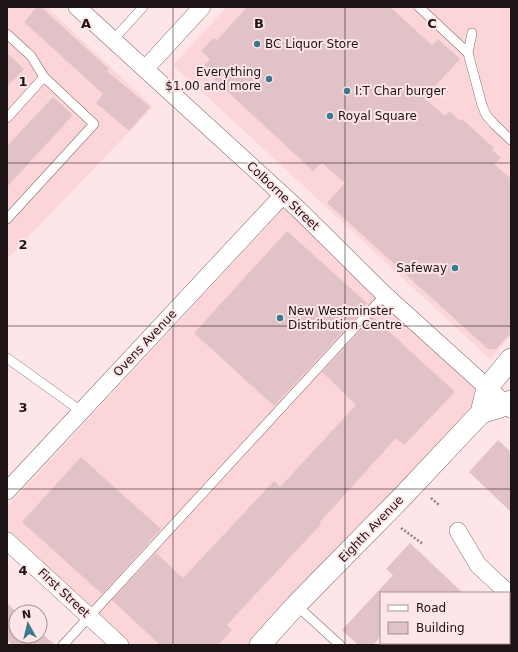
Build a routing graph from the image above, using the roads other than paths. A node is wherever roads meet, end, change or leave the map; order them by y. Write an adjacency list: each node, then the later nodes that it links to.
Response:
1 (77, 7): 7 (street, Colborne Street)
2 (143, 7): 7 (lane)
3 (419, 7): 8 (lane)
4 (198, 8): 9 (street)
5 (472, 33): 8 (lane)
6 (7, 34): 10 (lane)
7 (113, 40): 9 (street, Colborne Street)
8 (468, 53): 12 (lane)
9 (145, 69): 13 (street, Colborne Street)
10 (44, 77): 11 (lane); 14 (lane)
11 (7, 118)
12 (511, 140)
13 (283, 195): 15 (street, Colborne Street); 20 (street, Ovens Avenue)
14 (7, 219)
15 (385, 295): 18 (street, Colborne Street); 27 (lane)
16 (7, 358): 20 (lane)
17 (511, 359): 18 (street, Eighth Avenue)
18 (487, 388): 19 (street, Colborne Street); 21 (street, Eighth Avenue)
19 (510, 405): 21 (street, Eighth Avenue)
20 (81, 411): 22 (street, Ovens Avenue)
21 (481, 413): 26 (street, Eighth Avenue)
22 (7, 491)
23 (458, 531): 25 (street)
24 (7, 540): 27 (street, First Street)
25 (507, 592)
26 (296, 604): 30 (street, Eighth Avenue); 31 (lane)
27 (89, 616): 28 (lane); 29 (street, First Street)
28 (63, 645)
29 (120, 645)
30 (260, 645)
31 (340, 645)

